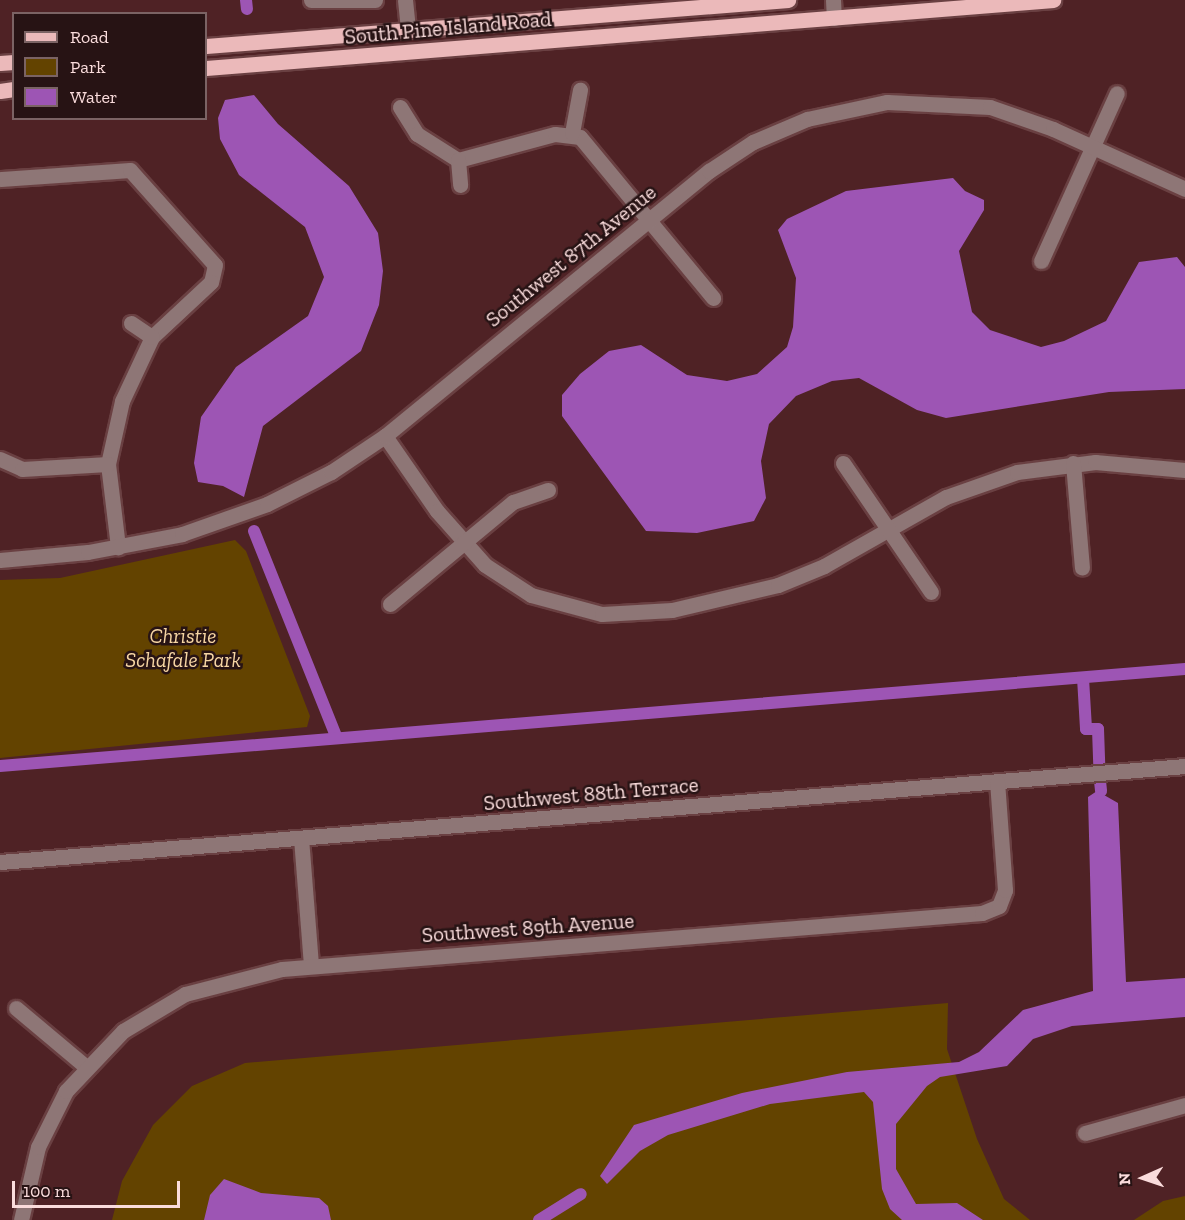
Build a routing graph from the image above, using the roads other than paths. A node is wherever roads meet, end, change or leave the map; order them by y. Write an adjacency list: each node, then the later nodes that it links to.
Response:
1 (311, 0): 2 (street)
2 (375, 0)
3 (405, 0): 9 (street)
4 (788, 0): 8 (main road, South Pine Island Road)
5 (833, 0): 7 (street)
6 (1053, 0): 7 (main road, South Pine Island Road)
7 (834, 18): 10 (main road, South Pine Island Road)
8 (547, 19): 9 (main road, South Pine Island Road); 10 (main road)
9 (408, 30): 11 (main road, South Pine Island Road)
10 (549, 41): 12 (main road, South Pine Island Road)
11 (207, 46)
12 (207, 68)
13 (580, 90): 16 (street)
14 (1118, 93): 17 (street)
15 (400, 107): 18 (street)
16 (572, 133): 18 (street); 22 (street)
17 (1093, 146): 21 (street, Southwest 87th Avenue); 22 (street, Southwest 87th Avenue); 23 (street)
18 (458, 160): 20 (street)
19 (0, 179): 26 (street)
20 (460, 184)
21 (1185, 189)
22 (649, 220): 24 (street); 27 (street, Southwest 87th Avenue)
23 (1041, 261)
24 (713, 298)
25 (131, 322): 26 (street)
26 (152, 338): 31 (street)
27 (385, 436): 35 (street); 36 (street, Southwest 87th Avenue)
28 (0, 459): 31 (street)
29 (843, 463): 34 (street)
30 (1073, 463): 32 (street); 34 (street); 38 (street)
31 (108, 464): 36 (street)
32 (1185, 470)
33 (548, 490): 35 (street)
34 (888, 529): 35 (street); 39 (street)
35 (463, 543): 40 (street)
36 (118, 548): 37 (street, Southwest 87th Avenue)
37 (0, 560)
38 (1082, 568)
39 (931, 592)
40 (390, 604)
41 (1185, 766): 42 (street, Southwest 88th Terrace)
42 (997, 782): 43 (street, Southwest 88th Terrace); 45 (street, Southwest 89th Avenue)
43 (302, 838): 44 (street, Southwest 88th Terrace); 45 (street)
44 (0, 862)
45 (311, 966): 47 (street, Southwest 89th Avenue)
46 (16, 1008): 47 (street)
47 (85, 1066): 50 (street, Southwest 89th Avenue)
48 (1185, 1105): 49 (street)
49 (1085, 1133)
50 (21, 1220)

